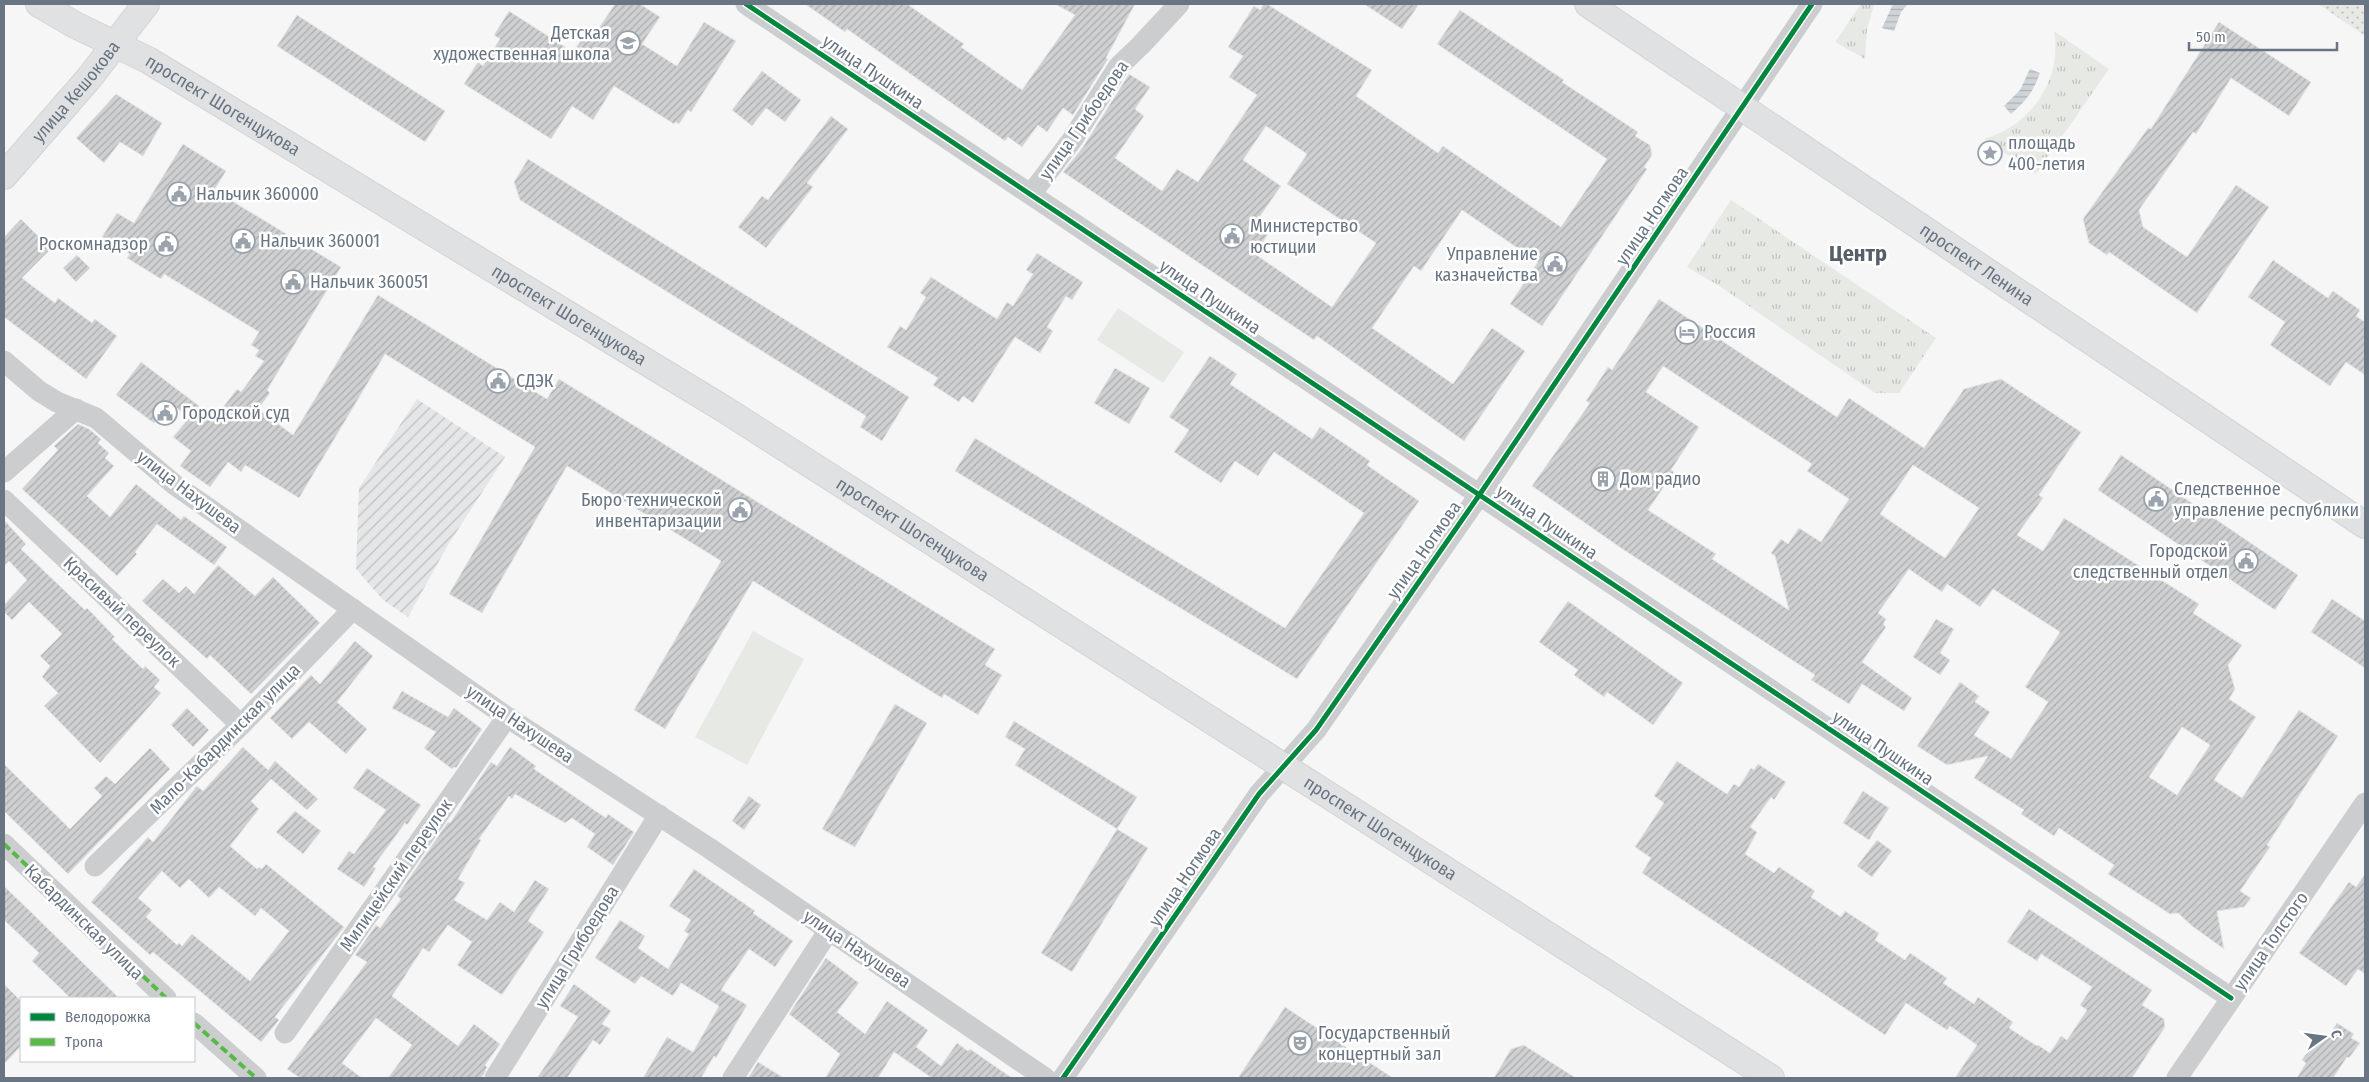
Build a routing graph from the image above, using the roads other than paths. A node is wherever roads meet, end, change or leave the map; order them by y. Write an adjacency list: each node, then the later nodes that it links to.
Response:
1 (39, 4): 7 (main road, проспект Шогенцукова)
2 (146, 4): 7 (main road, улица Кешокова)
3 (1179, 4): 10 (street, улица Грибоедова)
4 (1588, 4): 8 (main road, проспект Ленина)
5 (1812, 4): 8 (street, улица Ногмова)
6 (760, 8): 10 (street, улица Пушкина)
7 (116, 45): 9 (main road, улица Кешокова); 20 (main road, проспект Шогенцукова)
8 (1742, 107): 14 (street, улица Ногмова); 16 (main road, проспект Ленина)
9 (4, 176)
10 (1031, 194): 14 (street, улица Пушкина)
11 (4, 361): 12 (street, улица Нахушева)
12 (76, 409): 13 (street); 17 (street, улица Нахушева)
13 (4, 472)
14 (1480, 494): 20 (street, улица Ногмова); 27 (street, улица Пушкина)
15 (4, 500): 19 (street, Красивый переулок)
16 (2365, 525)
17 (353, 609): 18 (street, улица Нахушева); 19 (street, Мало-Кабардинская улица)
18 (507, 717): 22 (street, улица Нахушева); 29 (street, Милицейский переулок)
19 (241, 725): 24 (street, Мало-Кабардинская улица)
20 (1284, 766): 34 (street, улица Ногмова); 35 (main road, проспект Шогенцукова)
21 (2365, 804): 27 (street, улица Толстого)
22 (659, 816): 25 (street, улица Нахушева); 31 (street, улица Грибоедова)
23 (4, 844): 26 (street, Кабардинская улица)
24 (95, 866)
25 (829, 930): 32 (street); 33 (street, улица Нахушева)
26 (165, 997)
27 (2231, 998): 36 (street, улица Толстого)
28 (195, 1024): 30 (street)
29 (285, 1033)
30 (256, 1078)
31 (495, 1078)
32 (733, 1078)
33 (1045, 1078)
34 (1063, 1078)
35 (1771, 1078)
36 (2177, 1078)

